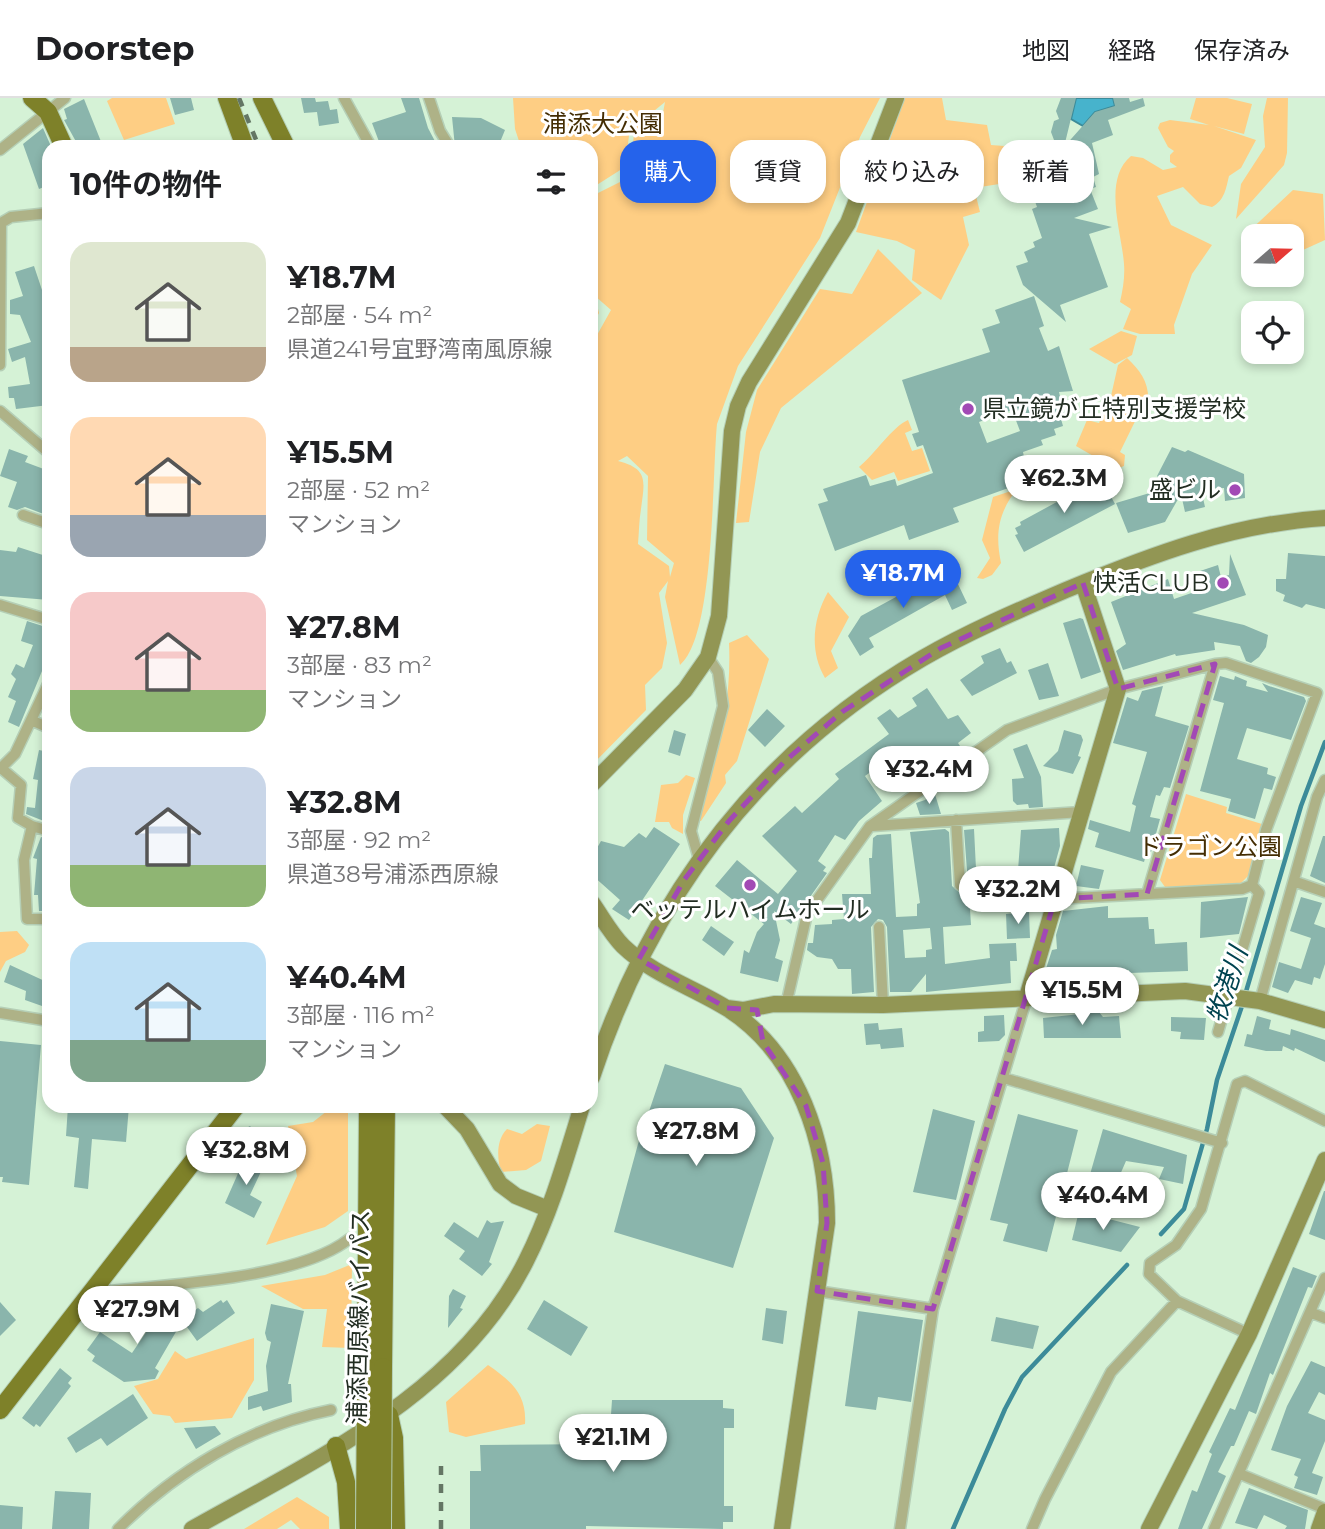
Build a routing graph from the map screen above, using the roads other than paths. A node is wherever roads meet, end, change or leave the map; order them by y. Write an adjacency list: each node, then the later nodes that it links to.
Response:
1 (33, 98): 8 (main road)
2 (65, 98): 8 (street)
3 (227, 98): 10 (main road)
4 (262, 98): 11 (main road)
5 (344, 98): 12 (street)
6 (429, 98): 13 (street)
7 (896, 98): 26 (street)
8 (48, 112): 9 (main road); 14 (street)
9 (61, 140)
10 (242, 140)
11 (283, 140)
12 (367, 140)
13 (446, 140)
14 (0, 150)
15 (42, 214): 16 (street)
16 (1, 314): 17 (street)
17 (0, 365)
18 (0, 411): 19 (street)
19 (42, 447)
20 (23, 515): 22 (street)
21 (1325, 518): 23 (street)
22 (42, 522)
23 (1083, 583): 28 (street); 40 (street)
24 (0, 605): 25 (street)
25 (42, 618)
26 (708, 657): 33 (street); 40 (street)
27 (1215, 664): 28 (street); 43 (street); 45 (street)
28 (1118, 689): 35 (street); 38 (street)
29 (42, 697): 30 (street)
30 (31, 720): 31 (street); 32 (street)
31 (42, 725)
32 (1, 769): 37 (street)
33 (598, 778)
34 (1325, 780): 41 (street)
35 (1081, 812): 36 (street); 46 (street)
36 (956, 820): 38 (street); 42 (street)
37 (32, 826): 39 (street); 48 (street)
38 (870, 827): 54 (street)
39 (42, 829)
40 (699, 859): 50 (street)
41 (1296, 882): 44 (street); 53 (street)
42 (960, 885)
43 (1252, 885): 45 (street); 51 (street)
44 (1325, 892)
45 (1147, 894): 46 (street)
46 (1055, 900): 52 (street)
47 (598, 911): 50 (street)
48 (42, 919)
49 (878, 928): 55 (street)
50 (639, 959): 56 (street); 62 (street)
51 (1232, 996): 52 (street); 53 (street); 60 (street)
52 (1027, 997): 55 (street); 63 (street)
53 (1257, 1001): 59 (street)
54 (786, 1004): 55 (street); 56 (street); 61 (street)
55 (883, 1005)
56 (727, 1009): 61 (street)
57 (0, 1013): 58 (street)
58 (42, 1020)
59 (1325, 1020)
60 (1218, 1032)
61 (763, 1042): 76 (street)
62 (598, 1062)
63 (1004, 1078): 70 (street); 78 (street)
64 (231, 1113): 75 (main road)
65 (368, 1113): 82 (main road, 浦添西原線バイパス)
66 (386, 1113): 82 (main road, 浦添西原線バイパス)
67 (452, 1113): 72 (street)
68 (580, 1113): 72 (street)
69 (1325, 1121): 70 (street)
70 (1222, 1143): 77 (street)
71 (1325, 1160): 81 (street)
72 (548, 1209): 85 (street)
73 (349, 1239): 75 (street)
74 (1325, 1278): 79 (street)
75 (96, 1285): 83 (main road)
76 (817, 1291): 78 (street); 94 (street)
77 (1177, 1301): 81 (street); 96 (street)
78 (933, 1309): 95 (street)
79 (1311, 1313): 80 (street); 87 (street)
80 (1325, 1318)
81 (1250, 1334): 97 (street)
82 (374, 1368): 91 (main road, 浦添西原線バイパス, bridge); 92 (main road, 浦添西原線バイパス, bridge)
83 (0, 1410)
84 (331, 1410): 89 (street)
85 (389, 1415): 86 (street); 93 (main road)
86 (336, 1446): 90 (street); 91 (main road)
87 (1240, 1474): 88 (street); 98 (street)
88 (1325, 1511): 99 (street)
89 (118, 1529)
90 (192, 1529)
91 (354, 1529)
92 (382, 1529)
93 (396, 1529)
94 (782, 1529)
95 (900, 1529)
96 (1032, 1529)
97 (1149, 1529)
98 (1214, 1529)
99 (1319, 1529)

